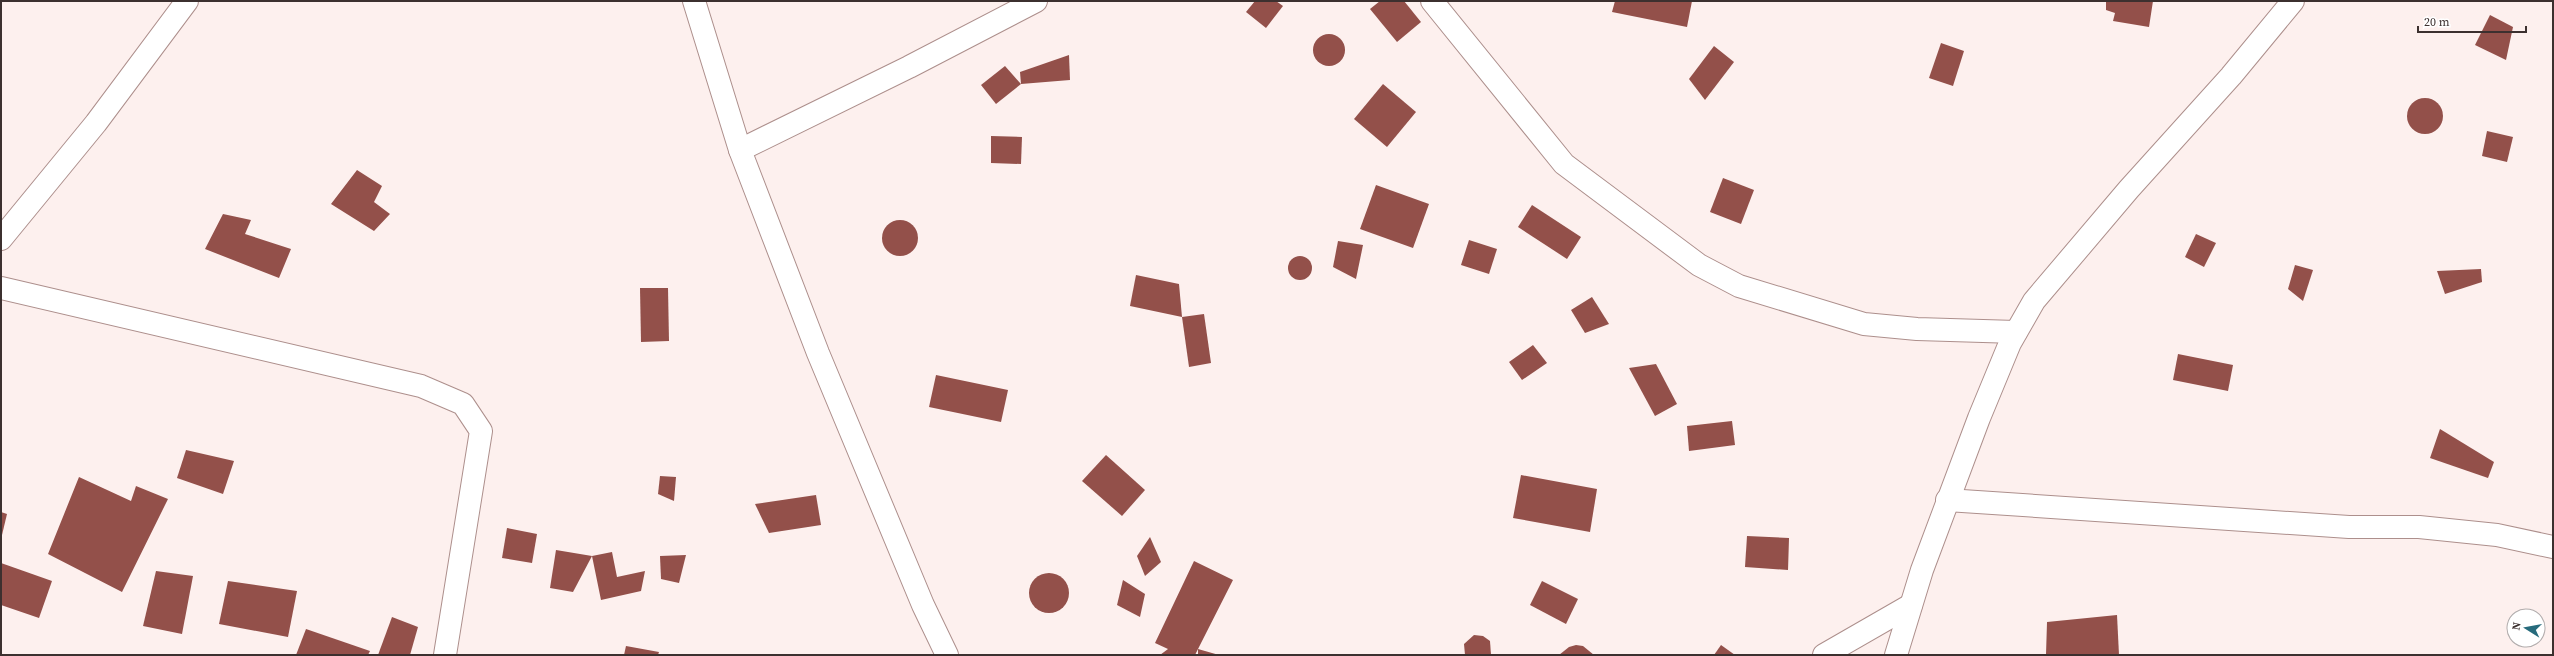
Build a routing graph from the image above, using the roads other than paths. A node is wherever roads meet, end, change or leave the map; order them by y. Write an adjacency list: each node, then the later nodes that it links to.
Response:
1 (187, 1): 7 (street)
2 (694, 1): 6 (street)
3 (1036, 1): 6 (street)
4 (1432, 1): 9 (street)
5 (2293, 1): 9 (street)
6 (740, 150): 14 (street)
7 (1, 239)
8 (1, 288): 13 (street)
9 (2016, 332): 10 (street)
10 (1947, 500): 11 (street); 12 (street)
11 (2553, 547)
12 (1911, 605): 15 (street); 16 (street)
13 (445, 655)
14 (947, 655)
15 (1824, 655)
16 (1896, 655)

